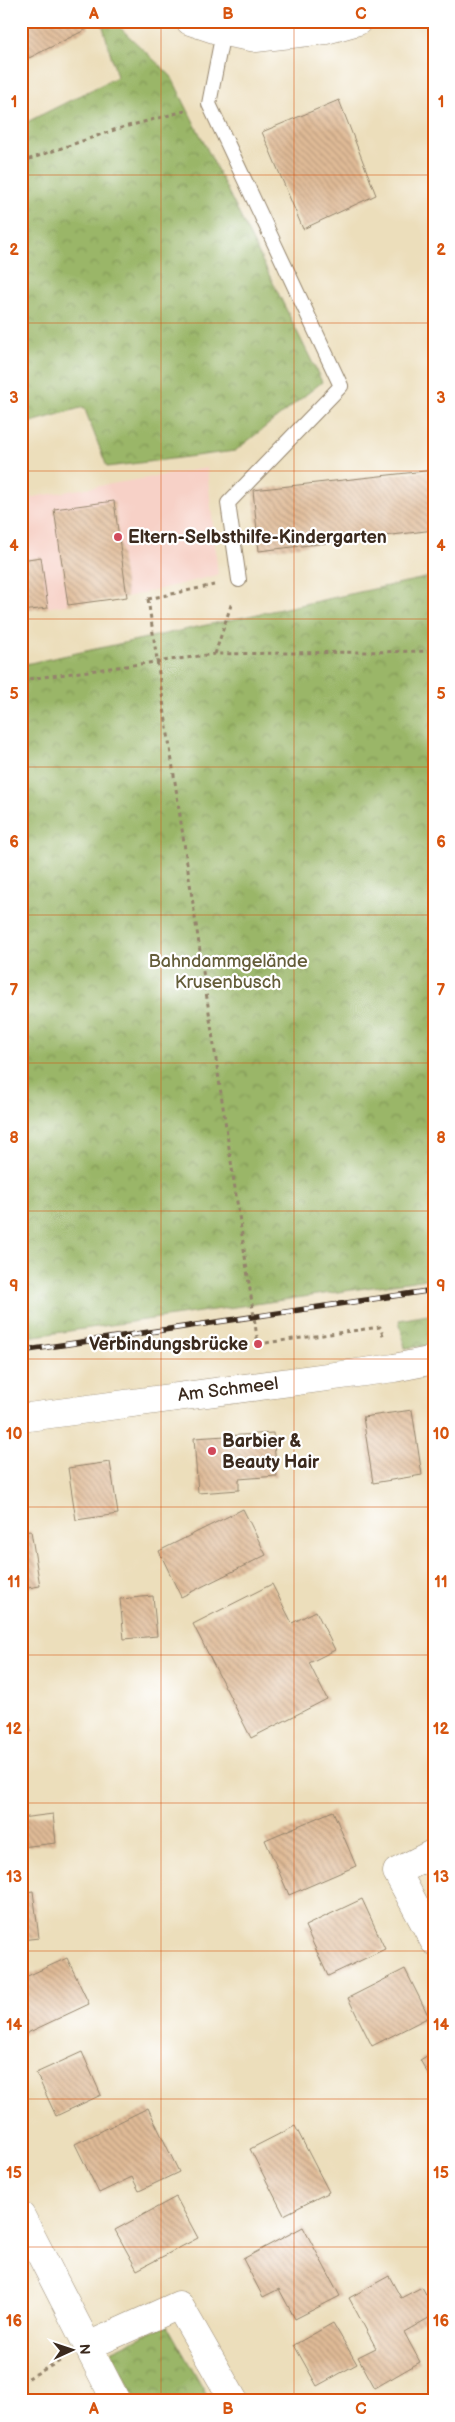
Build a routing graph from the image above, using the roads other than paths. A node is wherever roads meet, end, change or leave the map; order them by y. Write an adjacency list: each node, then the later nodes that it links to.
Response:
1 (190, 21): 4 (street)
2 (358, 21): 3 (street)
3 (257, 29): 4 (street)
4 (223, 32): 5 (lane)
5 (239, 580)
6 (434, 1360): 7 (street, Am Schmeel)
7 (21, 1418)
8 (434, 1854): 9 (street)
9 (434, 1940)
10 (21, 2216): 11 (street)
11 (88, 2346): 12 (street); 13 (street)
12 (116, 2401)
13 (234, 2401)

